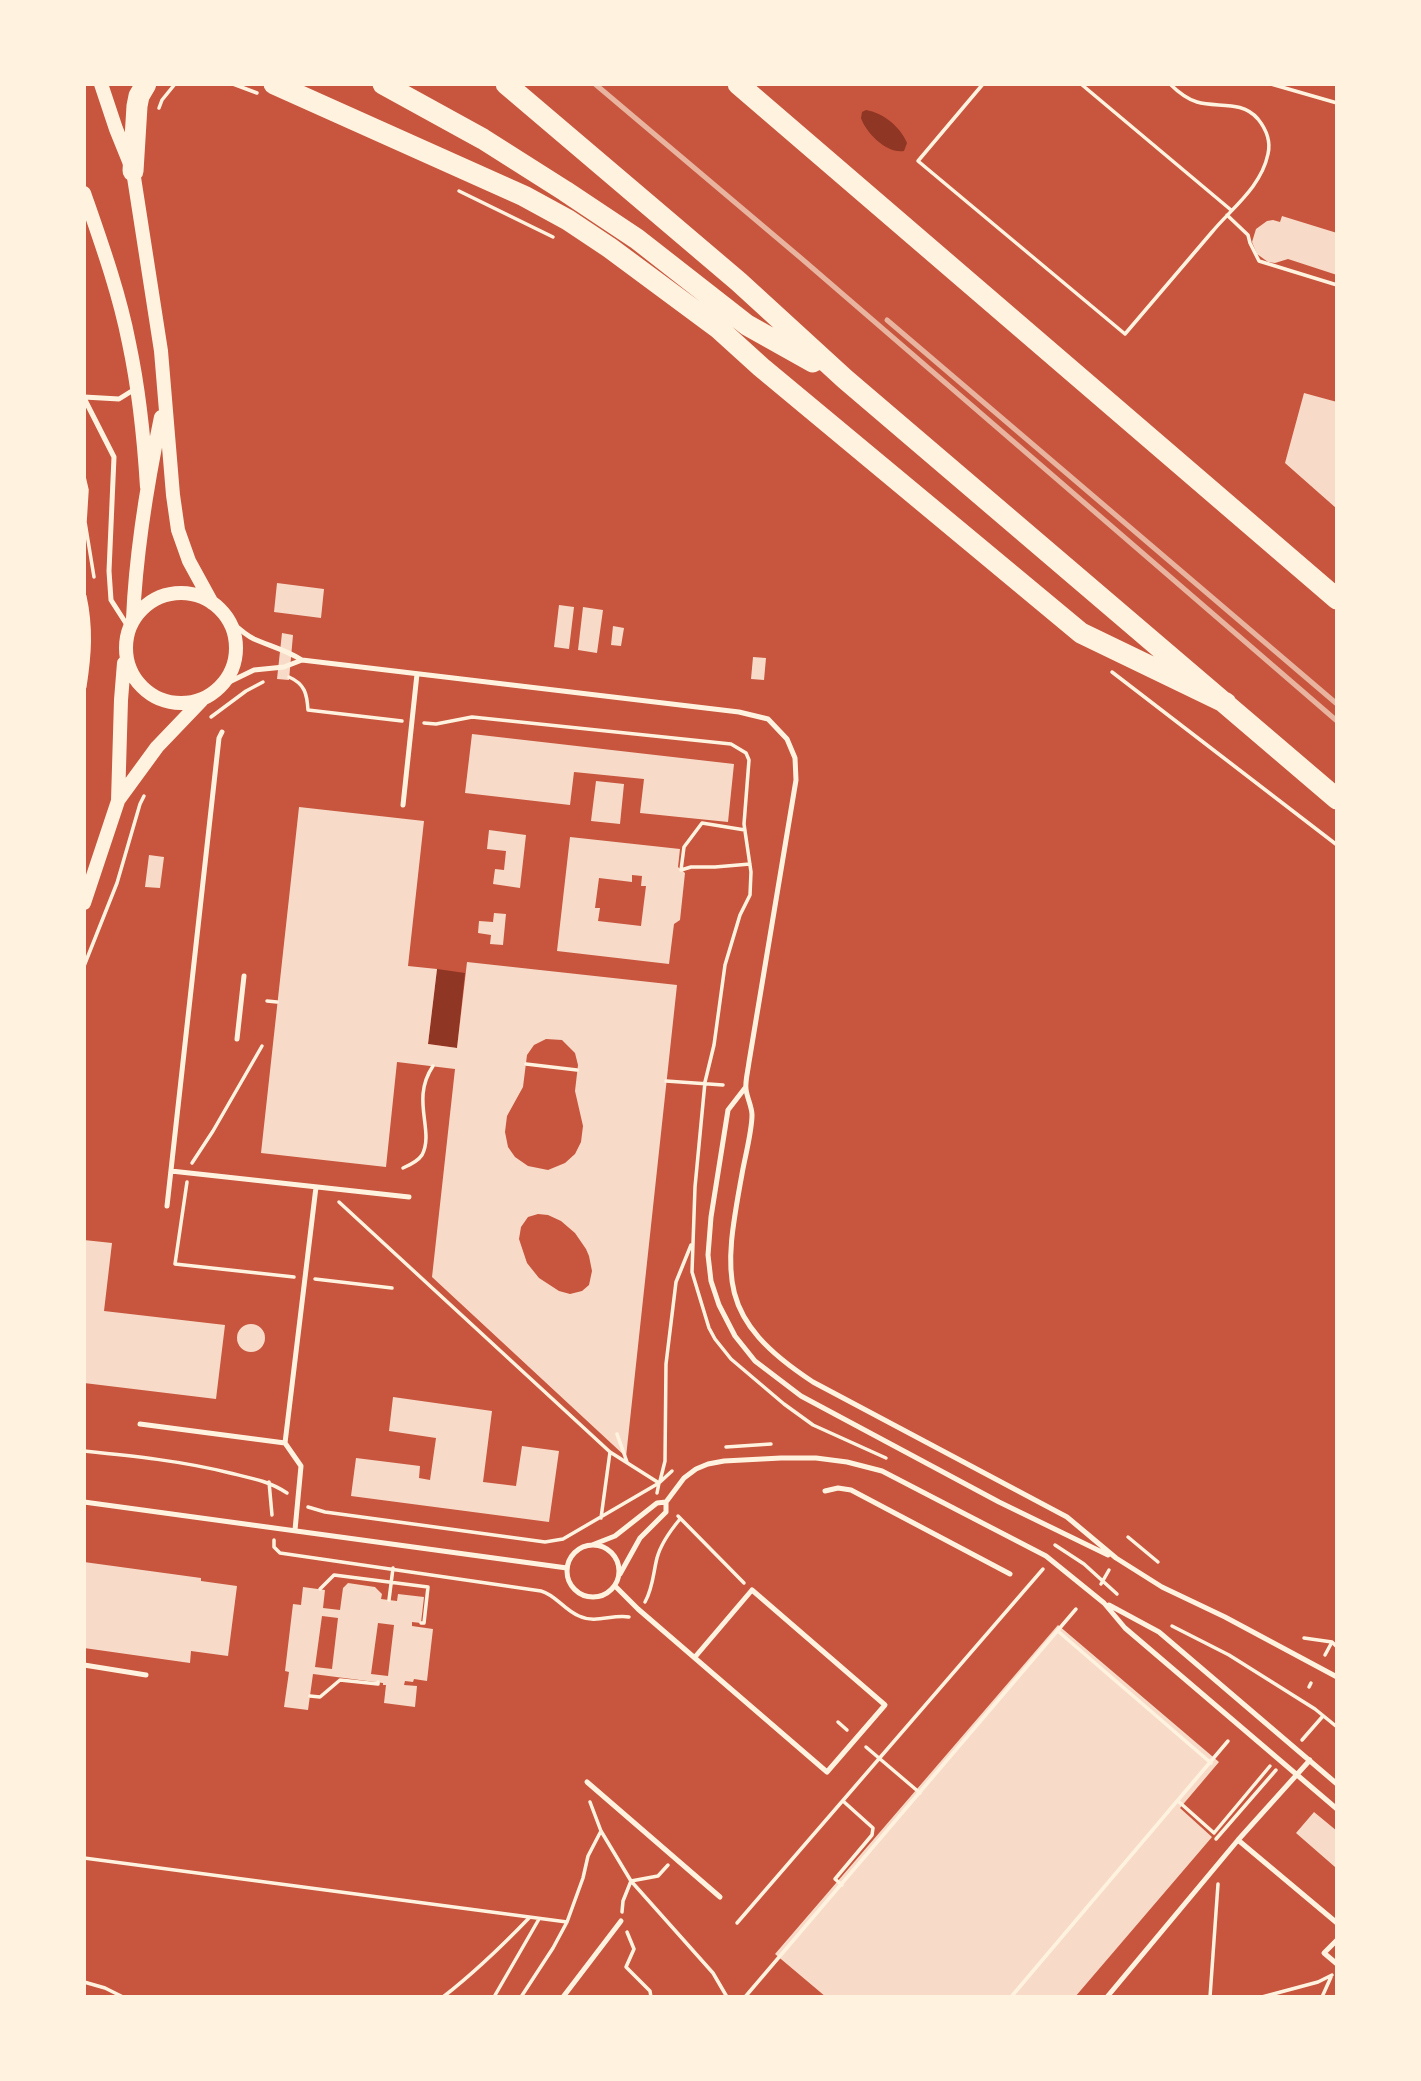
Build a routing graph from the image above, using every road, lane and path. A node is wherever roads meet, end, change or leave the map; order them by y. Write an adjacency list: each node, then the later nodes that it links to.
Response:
1 (102, 84): 15 (main road)
2 (146, 84): 15 (highway)
3 (175, 84): 14 (path)
4 (233, 84): 12 (path)
5 (383, 84): 22 (highway)
6 (506, 84): 22 (highway)
7 (738, 84): 30 (highway)
8 (983, 84): 19 (path)
9 (1081, 84): 18 (path)
10 (1170, 84): 18 (path)
11 (1271, 84): 13 (path)
12 (268, 90): 43 (highway)
13 (1337, 103)
14 (156, 115)
15 (133, 171): 25 (main road)
16 (448, 186): 20 (path)
17 (84, 193): 23 (main road)
18 (1231, 210): 19 (path)
19 (1227, 215): 21 (path)
20 (558, 239)
21 (1337, 285)
22 (845, 380): 43 (highway)
23 (137, 387): 24 (lane); 27 (main road)
24 (84, 398): 33 (lane)
25 (165, 398): 27 (main road); 31 (main road)
26 (84, 477): 28 (path)
27 (146, 487): 33 (main road)
28 (94, 577)
29 (84, 596): 41 (lane)
30 (1337, 599)
31 (212, 603): 32 (main road); 33 (main road)
32 (227, 618): 35 (lane); 40 (main road)
33 (131, 623): 34 (main road)
34 (125, 654): 42 (main road); 49 (main road)
35 (302, 660): 37 (lane); 40 (lane)
36 (1110, 671): 52 (path)
37 (417, 674): 45 (lane); 67 (lane)
38 (283, 675): 45 (path)
39 (272, 677): 44 (path)
40 (223, 685): 42 (main road)
41 (84, 687)
42 (203, 700): 49 (main road)
43 (1226, 703): 48 (highway)
44 (208, 719)
45 (412, 722): 50 (lane); 51 (path)
46 (222, 732): 70 (lane)
47 (145, 794): 55 (path)
48 (1337, 799)
49 (118, 801): 54 (main road)
50 (403, 805)
51 (745, 830): 53 (path); 53 (path)
52 (1337, 845)
53 (750, 864): 65 (path)
54 (84, 903)
55 (84, 966)
56 (244, 975): 59 (lane)
57 (267, 1001): 58 (path)
58 (277, 1002)
59 (237, 1039)
60 (262, 1046): 68 (path)
61 (526, 1064): 63 (path)
62 (433, 1066): 69 (path)
63 (577, 1070)
64 (666, 1080): 65 (path)
65 (705, 1082): 66 (path); 91 (path)
66 (723, 1085)
67 (745, 1088): 102 (lane); 102 (lane)
68 (191, 1164)
69 (403, 1168)
70 (171, 1171): 72 (lane); 75 (lane)
71 (187, 1181): 76 (path)
72 (316, 1187): 73 (lane); 81 (lane)
73 (409, 1197)
74 (338, 1201): 86 (path)
75 (167, 1206)
76 (296, 1278)
77 (314, 1279): 78 (path)
78 (393, 1288)
79 (140, 1424): 81 (lane)
80 (617, 1434): 88 (path)
81 (285, 1443): 93 (lane)
82 (782, 1444): 83 (path)
83 (720, 1448)
84 (854, 1449): 87 (path)
85 (84, 1451): 90 (path)
86 (610, 1452): 88 (path); 97 (path)
87 (877, 1453)
88 (627, 1462): 91 (path)
89 (677, 1467): 91 (path)
90 (269, 1482): 93 (path); 98 (path)
91 (659, 1483): 95 (path); 97 (path)
92 (825, 1491): 109 (lane)
93 (298, 1500): 97 (path); 99 (lane)
94 (84, 1502): 98 (lane)
95 (666, 1502): 96 (path); 101 (lane); 108 (lane); 116 (lane)
96 (677, 1513)
97 (601, 1518)
98 (274, 1527): 99 (lane); 104 (path)
99 (295, 1530): 105 (lane)
100 (1128, 1537): 103 (path)
101 (592, 1545): 105 (lane); 108 (lane)
102 (1116, 1558): 128 (lane)
103 (1158, 1562)
104 (393, 1568): 110 (path); 117 (path)
105 (567, 1568): 111 (lane)
106 (1043, 1569): 134 (path)
107 (1109, 1570): 112 (path)
108 (620, 1574): 111 (lane)
109 (1010, 1574)
110 (391, 1582): 113 (path); 115 (path); 119 (path)
111 (615, 1586): 117 (lane)
112 (1100, 1586)
113 (320, 1589)
114 (752, 1590): 117 (path); 125 (lane); 125 (lane)
115 (389, 1600)
116 (1104, 1603): 135 (lane); 139 (lane)
117 (638, 1609): 125 (lane)
118 (1076, 1609): 120 (path)
119 (421, 1623)
120 (1058, 1632): 136 (path); 142 (path)
121 (1304, 1638): 122 (path)
122 (1332, 1642): 123 (path); 124 (path)
123 (1337, 1647)
124 (1325, 1655)
125 (695, 1657)
126 (84, 1665): 127 (lane)
127 (146, 1675)
128 (1337, 1677)
129 (378, 1682): 130 (path)
130 (310, 1696)
131 (1323, 1716): 133 (path)
132 (1228, 1741): 136 (path)
133 (1300, 1743)
134 (880, 1758): 142 (path); 143 (path)
135 (1310, 1760): 139 (lane); 141 (lane)
136 (1211, 1762): 144 (path)
137 (1271, 1765): 144 (path)
138 (1279, 1766): 147 (path)
139 (1298, 1774): 145 (lane); 148 (lane)
140 (587, 1782): 146 (path); 150 (lane)
141 (1337, 1784)
142 (920, 1793): 153 (path)
143 (843, 1801): 153 (path); 159 (path)
144 (1178, 1801): 172 (path)
145 (1337, 1809)
146 (601, 1832): 152 (path); 158 (path)
147 (1216, 1839)
148 (1238, 1840): 151 (lane); 160 (lane)
149 (84, 1858): 155 (path)
150 (675, 1858): 152 (path); 154 (lane)
151 (1220, 1860): 173 (lane); 174 (path)
152 (631, 1881): 157 (path); 170 (path)
153 (842, 1885): 171 (path)
154 (720, 1897)
155 (529, 1918): 156 (path); 165 (path)
156 (539, 1919): 158 (path); 166 (path)
157 (621, 1921): 168 (lane); 169 (path)
158 (567, 1923): 167 (path)
159 (737, 1923)
160 (1337, 1923)
161 (1337, 1940): 162 (lane)
162 (1337, 1964)
163 (84, 1982): 164 (path)
164 (123, 1997)
165 (443, 1997)
166 (494, 1997)
167 (521, 1997)
168 (563, 1997)
169 (651, 1997)
170 (727, 1997)
171 (745, 1997)
172 (1011, 1997)
173 (1107, 1997)
174 (1210, 1997)
175 (1262, 1997): 176 (path)
176 (1322, 1997)

